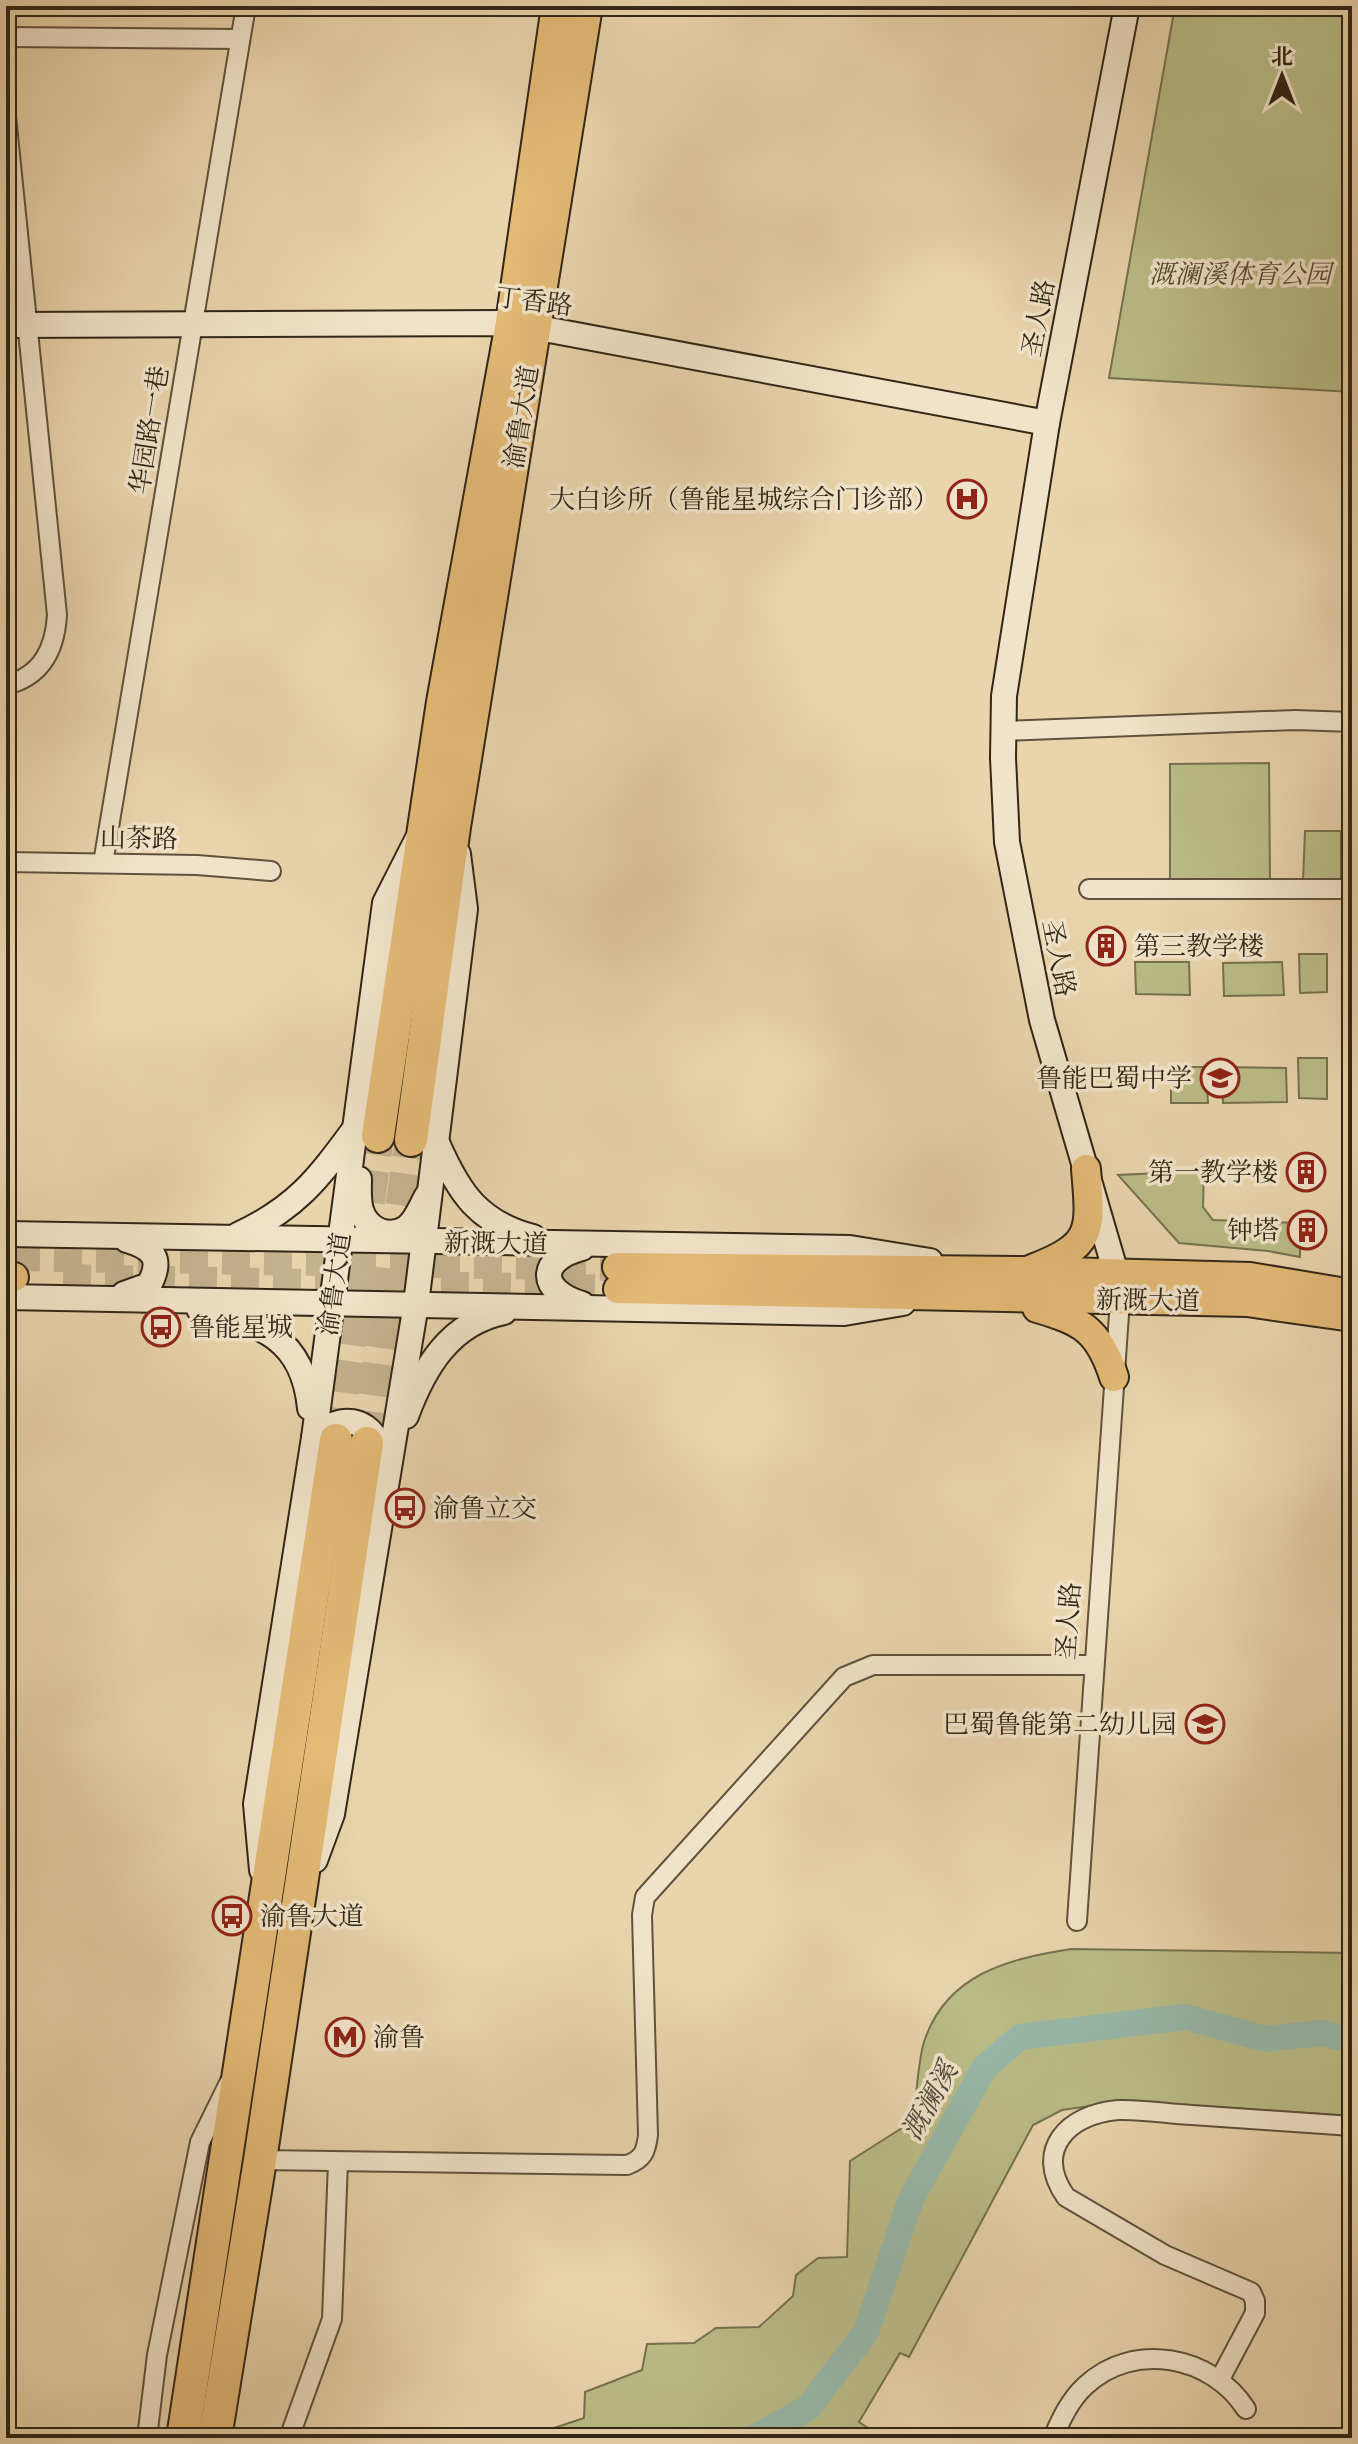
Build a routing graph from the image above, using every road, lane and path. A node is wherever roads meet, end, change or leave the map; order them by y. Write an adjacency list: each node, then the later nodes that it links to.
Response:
1 (246, 6): 6 (street, 华园路一巷)
2 (558, 6): 10 (highway, 渝鲁大道)
3 (586, 6): 10 (highway, 渝鲁大道)
4 (1127, 6): 11 (street, 圣人路)
5 (6, 37): 6 (street)
6 (240, 39): 8 (street, 华园路一巷)
7 (6, 116): 9 (street)
8 (193, 323): 9 (street, 丁香路); 10 (street, 丁香路); 17 (street, 华园路一巷)
9 (17, 324): 12 (street)
10 (524, 325): 11 (street, 丁香路); 15 (highway, 渝鲁大道)
11 (1047, 423): 14 (street, 圣人路)
12 (6, 685)
13 (1352, 722): 14 (street)
14 (1003, 731): 23 (street, 圣人路)
15 (440, 825): 21 (highway, 渝鲁大道); 22 (highway, 渝鲁大道)
16 (6, 862): 17 (street, 山茶路)
17 (103, 863): 18 (street, 山茶路)
18 (271, 871)
19 (1089, 889): 20 (street)
20 (1352, 889)
21 (367, 1132): 24 (street); 26 (street); 27 (street, 渝鲁大道)
22 (424, 1141): 24 (street, 渝鲁大道); 29 (street)
23 (1086, 1169): 33 (main road); 34 (street, 圣人路)
24 (431, 1187): 28 (street, 渝鲁大道)
25 (113, 1236): 26 (street, 新溉大道); 31 (street, 新溉大道); 37 (street)
26 (230, 1239): 27 (street, 新溉大道)
27 (339, 1241): 28 (street, 新溉大道); 40 (street, 渝鲁大道)
28 (424, 1242): 29 (street, 新溉大道); 41 (street, 渝鲁大道)
29 (558, 1244): 30 (street, 新溉大道)
30 (596, 1244): 32 (street, 新溉大道); 43 (street)
31 (8, 1267): 37 (street, 新溉大道)
32 (984, 1271): 33 (main road, 新溉大道); 36 (main road, 新溉大道)
33 (1026, 1271): 34 (main road, 新溉大道)
34 (1118, 1286): 35 (main road, 新溉大道); 38 (main road, 新溉大道); 44 (main road, 新溉大道); 45 (street, 圣人路)
35 (1352, 1294)
36 (942, 1297): 38 (main road, 新溉大道); 43 (street, 新溉大道)
37 (98, 1298): 39 (street, 新溉大道)
38 (1001, 1298): 45 (main road)
39 (150, 1299): 40 (street, 新溉大道); 46 (street)
40 (331, 1301): 41 (street, 新溉大道); 46 (street, 渝鲁大道)
41 (416, 1304): 42 (street, 新溉大道); 46 (street, 渝鲁大道)
42 (537, 1307): 43 (street, 新溉大道); 46 (street)
43 (597, 1308)
44 (1352, 1317)
45 (1114, 1377): 47 (street, 圣人路)
46 (351, 1447): 49 (highway, 渝鲁大道); 51 (highway, 渝鲁大道)
47 (1093, 1665): 48 (street, 圣人路); 52 (street)
48 (1077, 1921)
49 (240, 2059): 55 (street); 56 (highway, 渝鲁大道)
50 (1352, 2126): 53 (street)
51 (260, 2160): 52 (street); 57 (highway, 渝鲁大道)
52 (338, 2162): 58 (street)
53 (1220, 2379): 54 (street); 59 (street)
54 (1246, 2409)
55 (147, 2438)
56 (183, 2438)
57 (215, 2438)
58 (289, 2438)
59 (1053, 2438)

